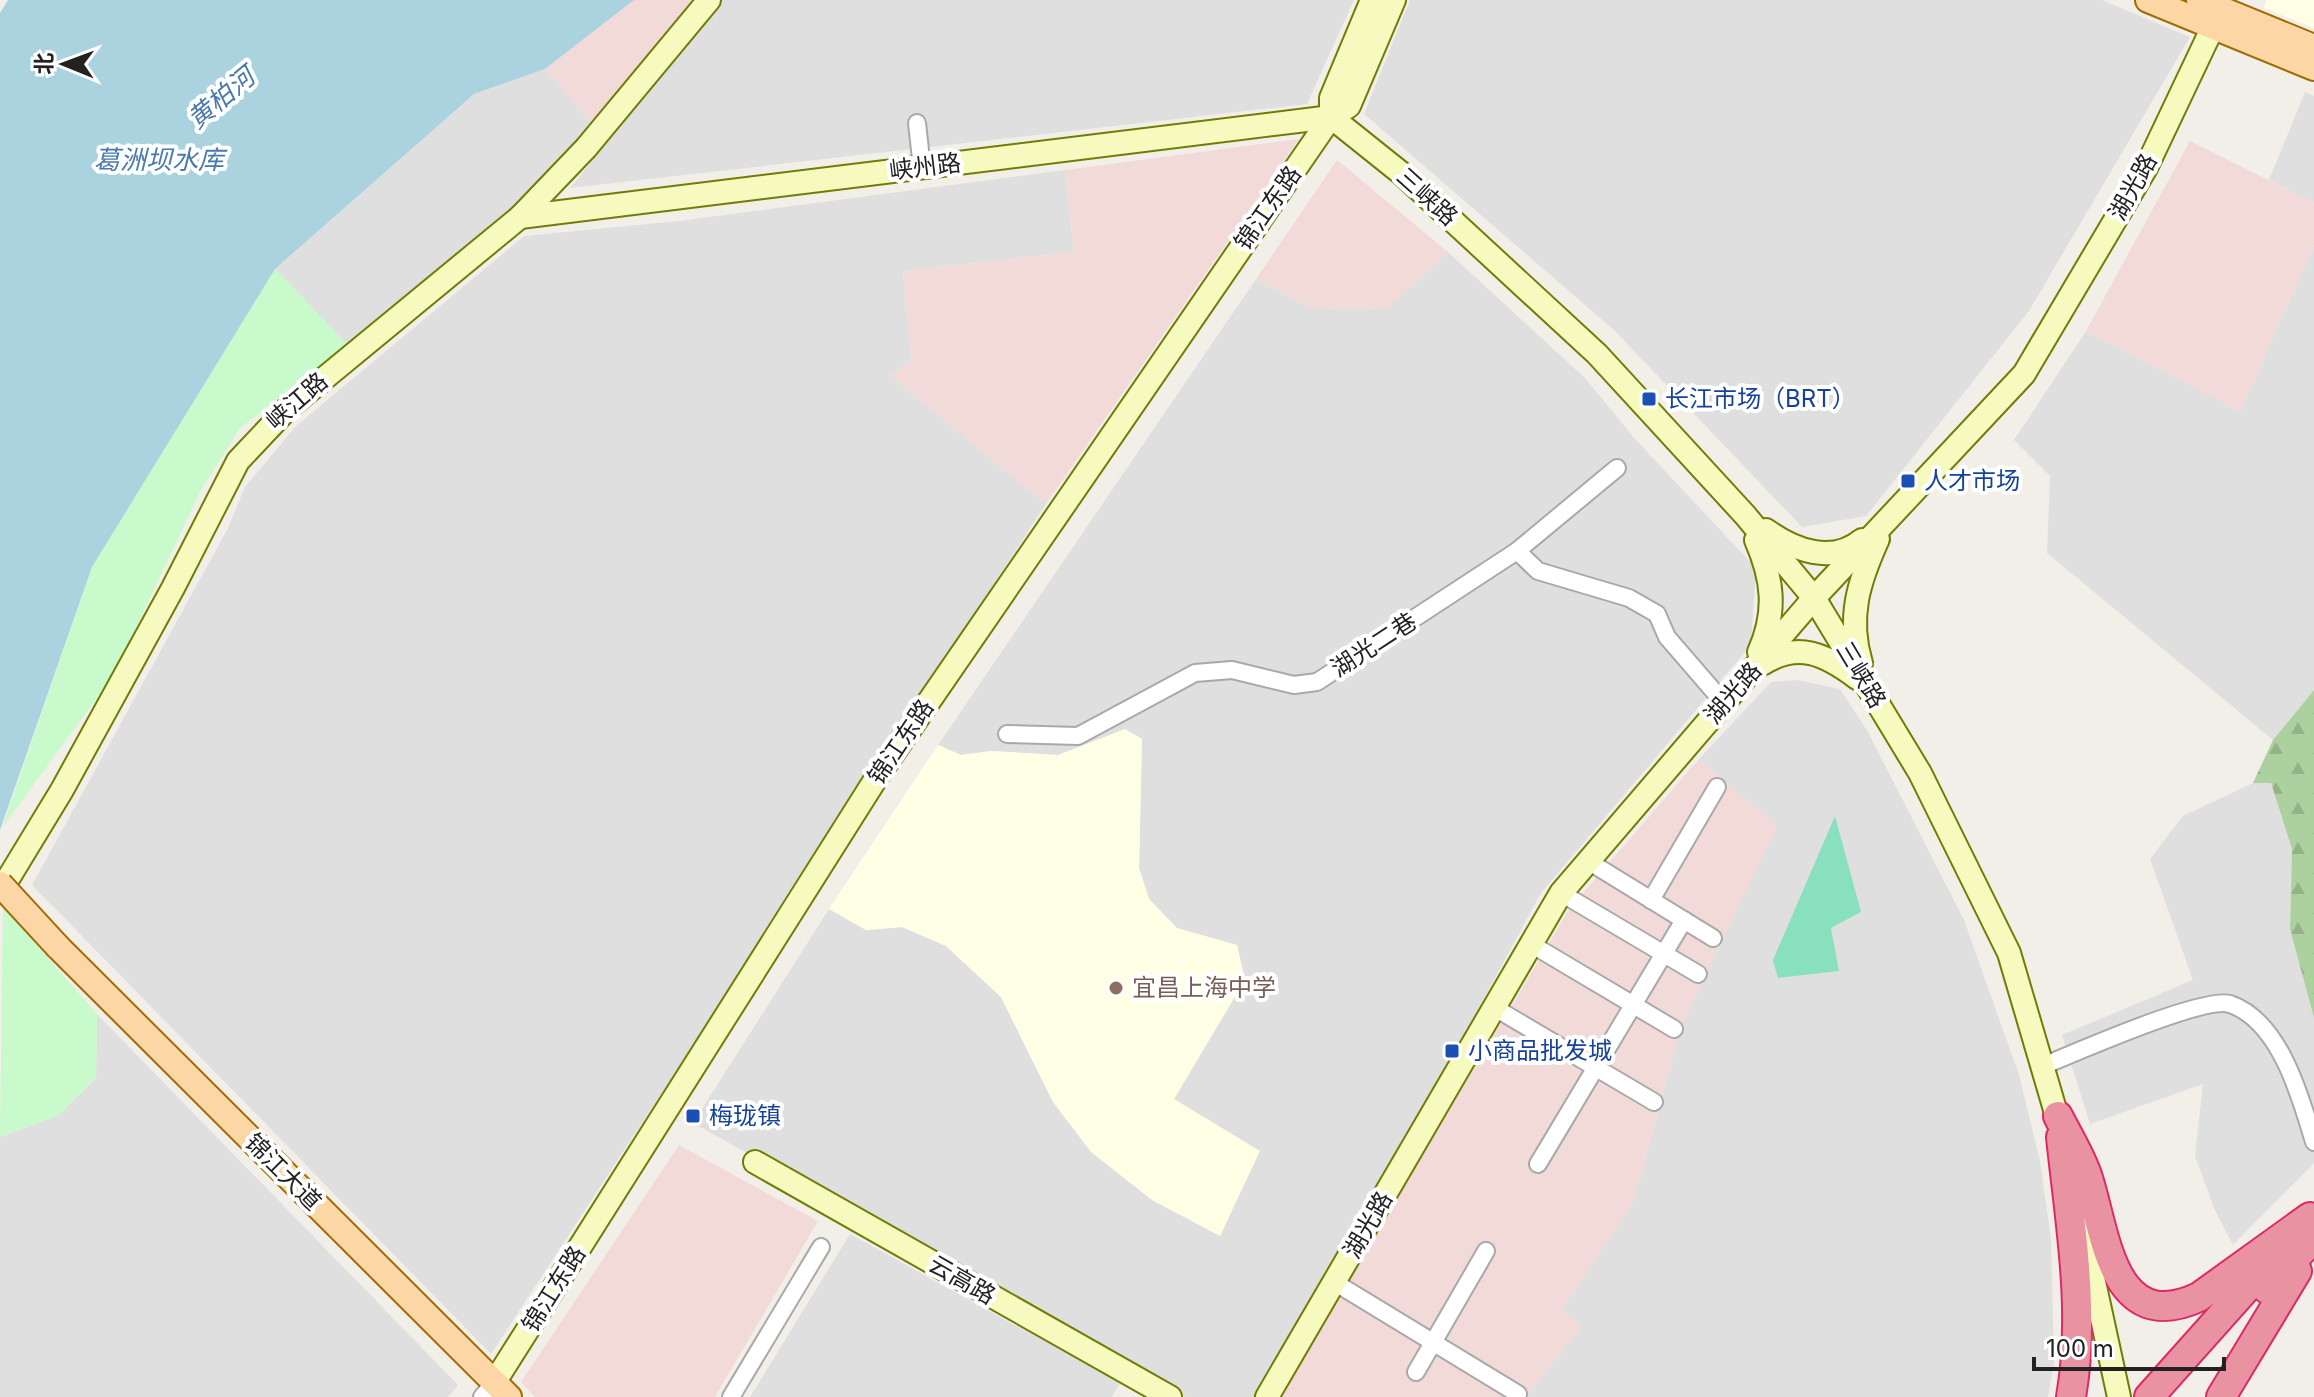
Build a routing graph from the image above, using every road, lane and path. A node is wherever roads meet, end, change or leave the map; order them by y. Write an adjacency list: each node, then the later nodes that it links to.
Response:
1 (709, 0): 11 (main road, 峡江路)
2 (1372, 0): 8 (main road)
3 (1394, 0): 8 (main road)
4 (2148, 0): 5 (main road)
5 (2211, 12): 6 (main road); 7 (main road); 14 (main road, 湖光路)
6 (2314, 47)
7 (2314, 68)
8 (1331, 117): 10 (main road, 峡州路); 13 (main road, 三峡路); 48 (main road, 锦江东路)
9 (917, 123): 10 (street)
10 (922, 168): 11 (main road, 峡州路)
11 (520, 217): 24 (main road, 峡江路)
12 (1617, 468): 15 (street, 湖光二巷)
13 (1745, 515): 14 (main road); 16 (main road, 三峡路); 17 (main road)
14 (1887, 520): 16 (main road, 湖光路); 18 (main road)
15 (1517, 551): 19 (street); 20 (street, 湖光二巷)
16 (1814, 598): 17 (main road, 湖光路); 18 (main road, 三峡路)
17 (1751, 671): 18 (main road); 19 (main road, 湖光路)
18 (1868, 687): 35 (main road, 三峡路)
19 (1724, 703): 22 (main road, 湖光路)
20 (1007, 734)
21 (1717, 787): 26 (street)
22 (1588, 861): 25 (main road, 湖光路); 26 (street)
23 (0, 884): 48 (main road, 锦江大道, bridge)
24 (0, 892)
25 (1561, 893): 29 (main road, 湖光路); 30 (street)
26 (1651, 900): 27 (street)
27 (1684, 920): 28 (street); 30 (street)
28 (1713, 938)
29 (1531, 944): 32 (street); 33 (main road, 湖光路)
30 (1664, 954): 31 (street); 32 (street)
31 (1698, 974)
32 (1633, 1005): 34 (street); 36 (street)
33 (1495, 1008): 36 (street); 45 (main road, 湖光路)
34 (1674, 1029)
35 (2043, 1066): 38 (main road, 三峡路); 39 (street)
36 (1595, 1068): 37 (street); 41 (street)
37 (1654, 1102)
38 (2058, 1116): 42 (highway); 54 (highway); 55 (main road, 三峡路)
39 (2314, 1142)
40 (755, 1162): 51 (main road, 云高路)
41 (1538, 1164)
42 (2313, 1226): 49 (highway); 56 (highway)
43 (821, 1247): 52 (street)
44 (1486, 1251): 46 (street)
45 (1334, 1282): 46 (street); 53 (main road, 湖光路)
46 (1433, 1342): 47 (street); 50 (street)
47 (1416, 1372)
48 (495, 1392)
49 (2164, 1392)
50 (1518, 1394)
51 (1159, 1395)
52 (731, 1397)
53 (1267, 1397)
54 (2071, 1397)
55 (2119, 1397)
56 (2221, 1397)

